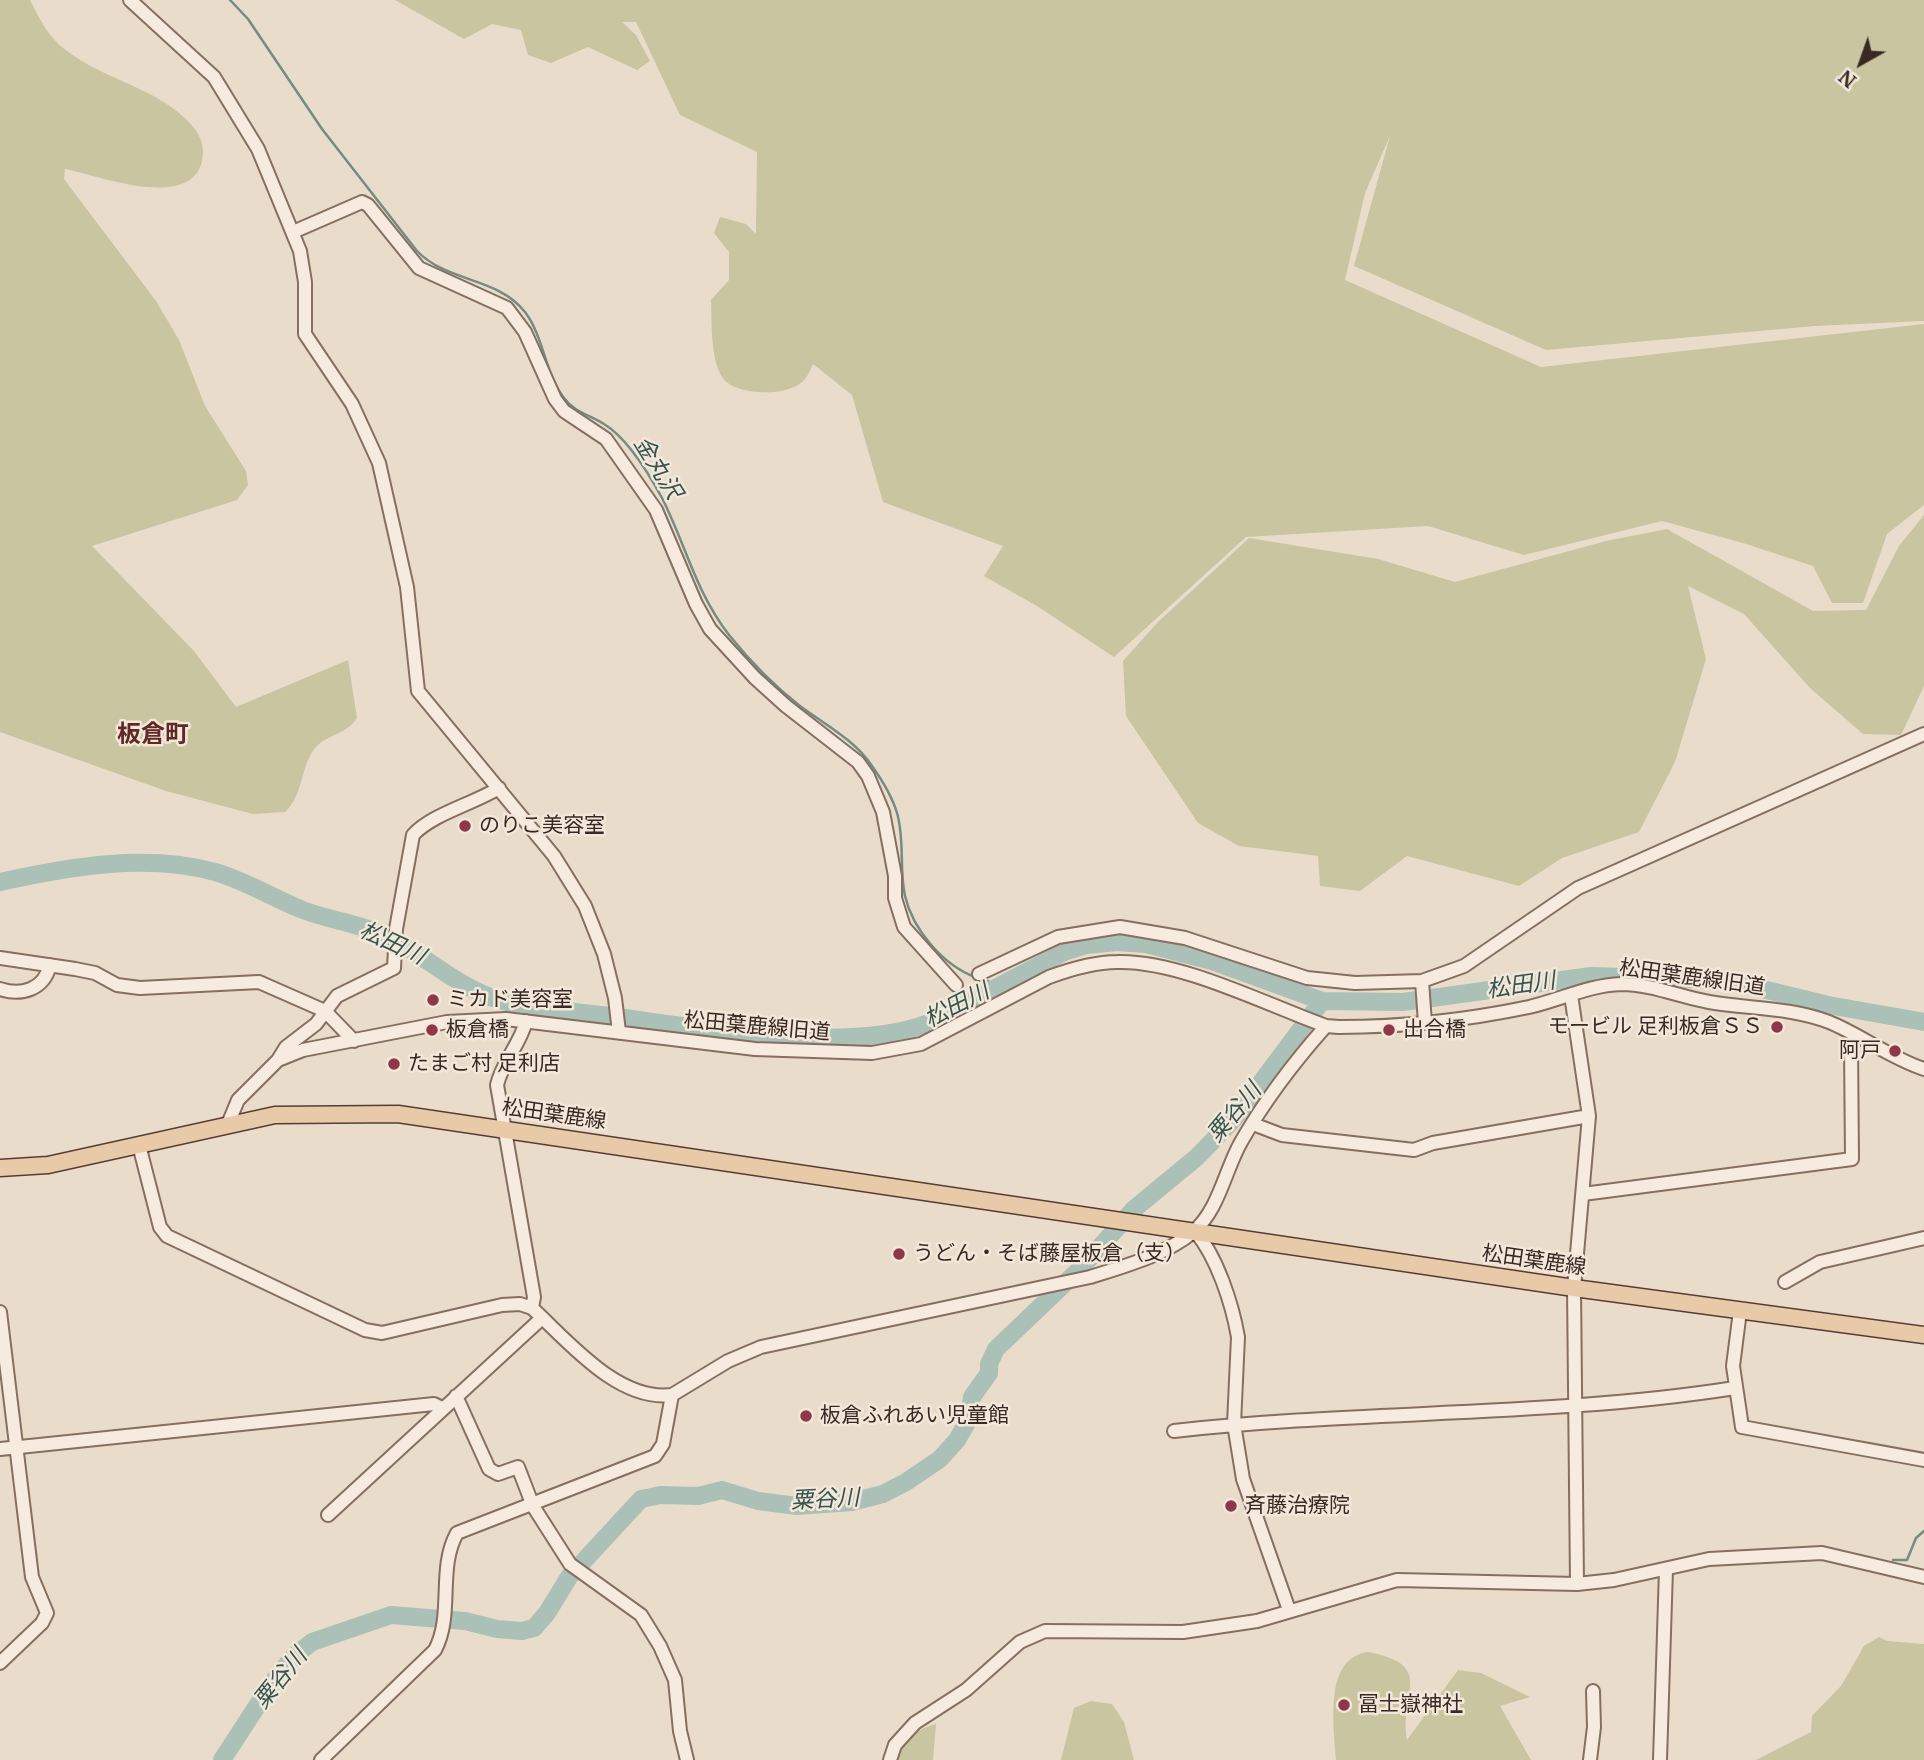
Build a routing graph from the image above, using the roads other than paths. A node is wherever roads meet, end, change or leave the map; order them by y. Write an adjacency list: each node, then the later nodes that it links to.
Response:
1 (130, 0): 2 (street)
2 (293, 232): 4 (street); 9 (street)
3 (1924, 734): 8 (street)
4 (499, 788): 12 (street); 16 (street)
5 (0, 958): 6 (street)
6 (50, 965): 10 (street); 12 (street)
7 (979, 974): 8 (street)
8 (1422, 984): 13 (street)
9 (956, 985)
10 (0, 989)
11 (1572, 995): 13 (street, 松田葉鹿線旧道); 17 (street, 松田葉鹿線旧道); 21 (street)
12 (325, 1011): 18 (street); 19 (street)
13 (1425, 1019): 15 (street, 松田葉鹿線旧道)
14 (526, 1021): 16 (street, 松田葉鹿線旧道); 18 (street, 松田葉鹿線旧道); 24 (street)
15 (1323, 1025): 16 (street, 松田葉鹿線旧道); 23 (street)
16 (619, 1032)
17 (1855, 1035): 20 (street, 松田葉鹿線旧道); 27 (street)
18 (354, 1041): 19 (street, 松田葉鹿線旧道)
19 (278, 1060): 22 (street, 松田葉鹿線旧道)
20 (1924, 1069)
21 (1589, 1116): 23 (street); 27 (street)
22 (228, 1124): 24 (main road, 松田葉鹿線); 25 (main road, 松田葉鹿線)
23 (1252, 1124): 28 (street)
24 (505, 1129): 28 (main road, 松田葉鹿線); 32 (street)
25 (139, 1145): 26 (main road, 松田葉鹿線); 32 (street)
26 (0, 1168)
27 (1583, 1194): 31 (street)
28 (1195, 1231): 31 (main road, 松田葉鹿線); 38 (street); 42 (street)
29 (1924, 1238): 30 (street)
30 (1785, 1282)
31 (1574, 1288): 33 (main road, 松田葉鹿線); 40 (street)
32 (531, 1308): 35 (street)
33 (1740, 1311): 36 (main road, 松田葉鹿線); 37 (street)
34 (0, 1312): 44 (street)
35 (542, 1318): 38 (street); 39 (street)
36 (1924, 1335)
37 (1735, 1388): 40 (street); 46 (street)
38 (672, 1395): 47 (street)
39 (456, 1396): 41 (street); 47 (street)
40 (1574, 1404): 42 (street); 51 (street)
41 (442, 1408): 44 (street); 48 (street)
42 (1234, 1424): 43 (street); 52 (street)
43 (1174, 1431)
44 (18, 1447): 45 (street); 53 (street)
45 (0, 1449)
46 (1924, 1460)
47 (533, 1506): 55 (street); 56 (street)
48 (328, 1515)
49 (1666, 1569): 50 (street); 51 (street); 59 (street)
50 (1924, 1577)
51 (1577, 1584): 52 (street)
52 (1289, 1611): 57 (street)
53 (0, 1663)
54 (1593, 1691): 58 (street)
55 (321, 1760)
56 (687, 1760)
57 (890, 1760)
58 (1590, 1760)
59 (1660, 1760)

